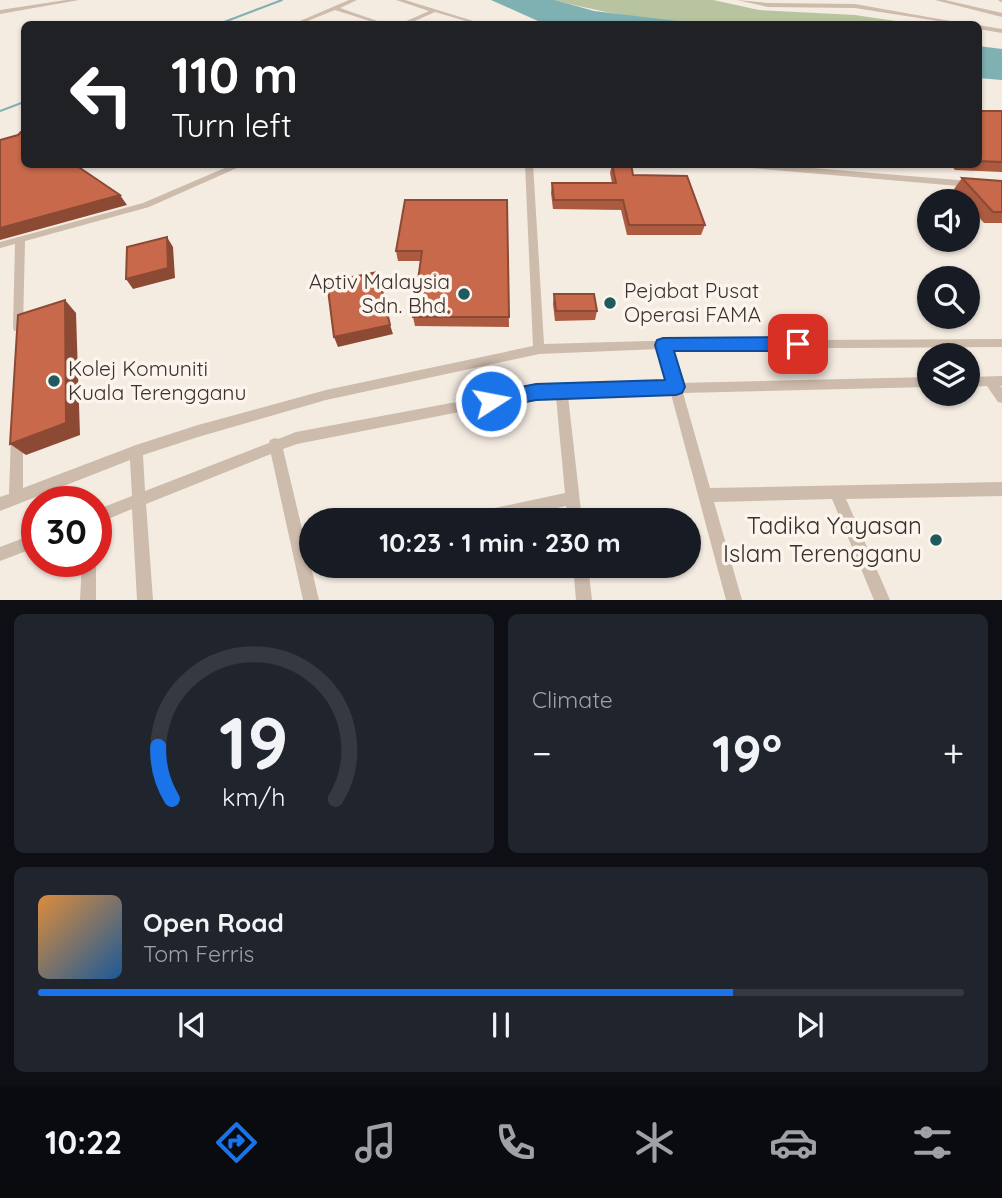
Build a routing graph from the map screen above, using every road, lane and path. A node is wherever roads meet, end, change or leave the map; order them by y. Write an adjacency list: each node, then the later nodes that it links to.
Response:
1 (14, 0): 11 (street)
2 (76, 0): 11 (street)
3 (354, 0): 10 (street)
4 (399, 0): 12 (street)
5 (740, 0): 8 (street)
6 (867, 0): 9 (street)
7 (938, 0): 14 (street)
8 (820, 3): 9 (street)
9 (862, 7): 19 (street)
10 (334, 8): 15 (street); 16 (street)
11 (17, 9): 13 (street)
12 (433, 10): 17 (street); 18 (street)
13 (0, 12)
14 (1002, 15): 21 (street)
15 (303, 21)
16 (374, 21)
17 (410, 21)
18 (470, 21)
19 (946, 21)
20 (982, 28): 21 (street)
21 (994, 30): 22 (street)
22 (1002, 31)
23 (233, 168): 27 (street)
24 (529, 168): 32 (street)
25 (776, 168): 26 (street)
26 (978, 185)
27 (20, 240): 28 (street); 29 (street)
28 (0, 245)
29 (18, 338)
30 (1002, 343): 31 (street)
31 (663, 345): 32 (street); 35 (street)
32 (539, 349): 40 (street)
33 (996, 381): 37 (street)
34 (917, 383): 35 (street)
35 (676, 387): 36 (street); 43 (street)
36 (561, 391): 39 (street); 46 (street)
37 (1002, 398)
38 (17, 422): 44 (street)
39 (275, 444): 45 (street); 51 (street)
40 (136, 451): 44 (street); 45 (street)
41 (1002, 489): 42 (street)
42 (836, 492): 43 (street); 62 (street)
43 (706, 495): 61 (street)
44 (16, 498): 47 (street)
45 (139, 498): 50 (street); 58 (street)
46 (572, 498): 48 (street); 49 (street)
47 (0, 504)
48 (526, 508)
49 (573, 508)
50 (112, 510)
51 (299, 531)
52 (21, 546): 53 (street)
53 (0, 554)
54 (89, 577): 57 (street)
55 (308, 578): 59 (street)
56 (581, 578): 60 (street)
57 (88, 600)
58 (145, 600)
59 (311, 600)
60 (584, 600)
61 (734, 600)
62 (882, 600)

